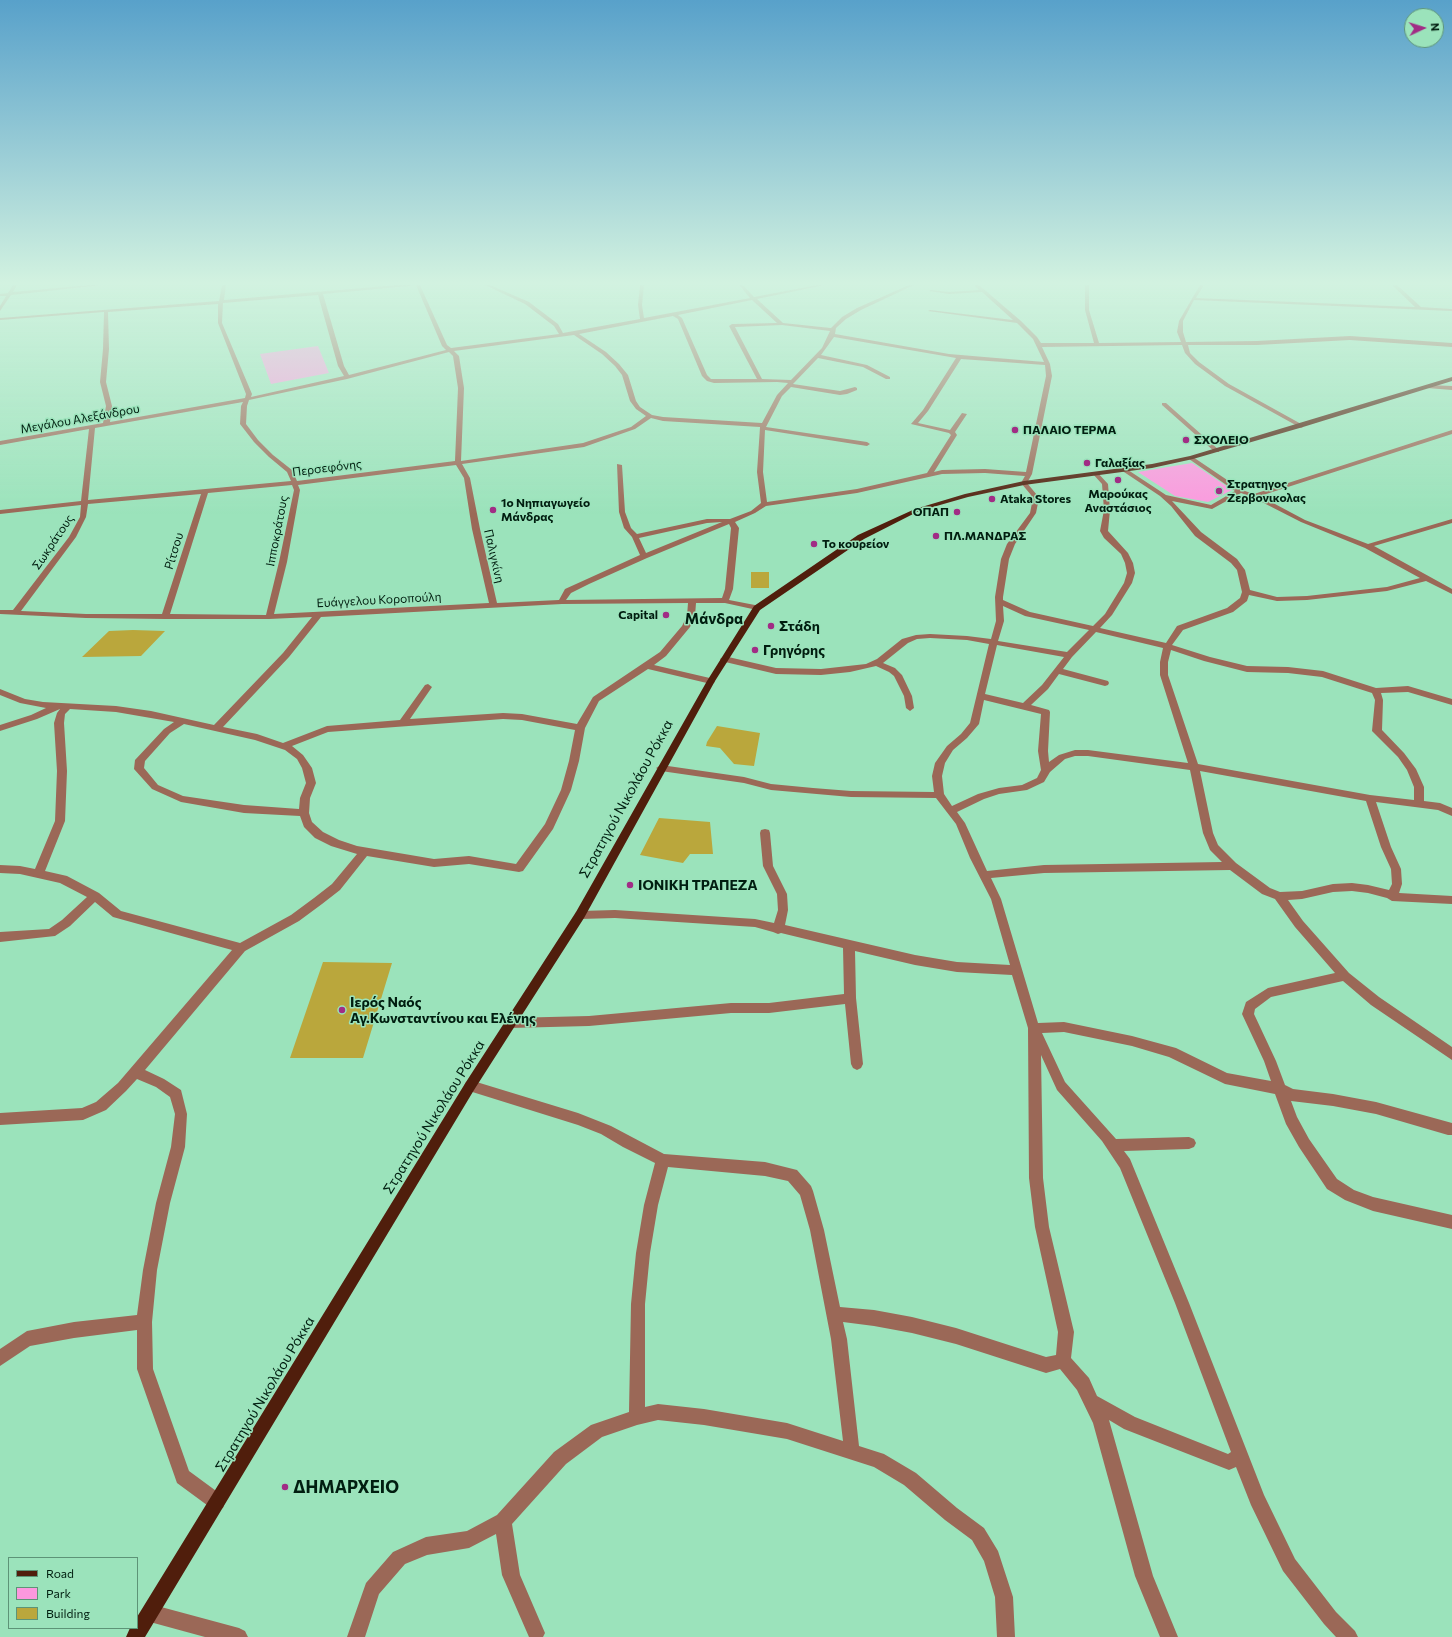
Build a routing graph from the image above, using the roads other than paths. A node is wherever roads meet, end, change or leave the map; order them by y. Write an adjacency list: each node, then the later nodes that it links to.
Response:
1 (105, 361): 27 (street)
2 (236, 361): 23 (street, Ιπποκράτους)
3 (340, 361): 15 (street)
4 (407, 361): 15 (street, Μεγάλου Αλεξάνδρου)
5 (457, 361): 37 (street, Παλιγκίνη)
6 (613, 361): 26 (street)
7 (699, 361): 18 (street)
8 (751, 361): 18 (street)
9 (812, 361): 19 (street)
10 (843, 361): 16 (street)
11 (956, 361): 31 (street)
12 (1014, 361): 14 (street)
13 (1197, 361): 29 (street)
14 (1047, 364): 42 (street)
15 (347, 377): 23 (street, Μεγάλου Αλεξάνδρου)
16 (888, 378)
17 (1452, 379): 20 (main road, Στρατηγού Νικολάου Ρόκκα)
18 (761, 381): 19 (street)
19 (790, 384): 22 (street); 28 (street)
20 (1429, 387): 21 (street); 29 (main road, Στρατηγού Νικολάου Ρόκκα)
21 (1452, 388)
22 (855, 389)
23 (248, 399): 27 (street, Μεγάλου Αλεξάνδρου); 43 (street, Ιπποκράτους)
24 (1164, 404): 35 (street)
25 (964, 414): 31 (street)
26 (650, 416): 28 (street); 37 (street, Περσεφόνης)
27 (106, 424): 30 (street, Μεγάλου Αλεξάνδρου)
28 (762, 426): 34 (street); 49 (street)
29 (1301, 426): 35 (main road, Στρατηγού Νικολάου Ρόκκα)
30 (92, 427): 33 (street, Μεγάλου Αλεξάνδρου); 48 (street, Σωκράτους)
31 (950, 432): 41 (street)
32 (1452, 432): 46 (street)
33 (0, 444)
34 (867, 444)
35 (1217, 451): 36 (main road, Στρατηγού Νικολάου Ρόκκα)
36 (1191, 458): 39 (main road, Στρατηγού Νικολάου Ρόκκα); 45 (street)
37 (458, 463): 43 (street, Περσεφόνης); 63 (street, Παλιγκίνη)
38 (619, 465): 53 (street)
39 (1123, 469): 40 (main road, Στρατηγού Νικολάου Ρόκκα); 47 (street)
40 (1095, 472): 42 (main road, Στρατηγού Νικολάου Ρόκκα); 70 (street)
41 (929, 475): 42 (street); 49 (street)
42 (1027, 478): 61 (street); 64 (main road, Στρατηγού Νικολάου Ρόκκα)
43 (295, 483): 44 (street, Περσεφόνης); 69 (street, Ιπποκράτους)
44 (205, 491): 48 (street, Περσεφόνης); 68 (street, Ρίτσου)
45 (1240, 491): 46 (street); 47 (street)
46 (1254, 496): 54 (street)
47 (1163, 497): 57 (street)
48 (86, 502): 50 (street, Περσεφόνης); 66 (street, Σωκράτους)
49 (764, 504): 51 (street)
50 (0, 512)
51 (731, 521): 53 (street); 55 (street); 60 (street)
52 (1452, 521): 54 (street)
53 (634, 536): 55 (street)
54 (1368, 546): 56 (street)
55 (644, 556): 62 (street)
56 (1427, 578): 57 (street); 58 (street)
57 (1246, 592): 72 (street)
58 (1452, 592)
59 (692, 601): 60 (street, Ευάγγελου Κοροπούλη); 62 (street, Ευάγγελου Κοροπούλη); 76 (street)
60 (725, 601): 64 (street, Ευάγγελου Κοροπούλη)
61 (999, 601): 70 (street); 71 (street)
62 (562, 602): 63 (street, Ευάγγελου Κοροπούλη)
63 (494, 606): 67 (street, Ευάγγελου Κοροπούλη)
64 (758, 608): 74 (main road, Στρατηγού Νικολάου Ρόκκα)
65 (0, 612): 66 (street, Ευάγγελου Κοροπούλη)
66 (15, 614): 68 (street, Ευάγγελου Κοροπούλη)
67 (318, 615): 69 (street, Ευάγγελου Κοροπούλη); 92 (street)
68 (165, 617): 69 (street, Ευάγγελου Κοροπούλη)
69 (269, 617)
70 (1094, 628): 72 (street); 73 (street)
71 (994, 642): 73 (street); 75 (street); 83 (street)
72 (1167, 647): 81 (street); 95 (street)
73 (1069, 655): 77 (street)
74 (724, 660): 75 (street); 78 (main road, Στρατηγού Νικολάου Ρόκκα)
75 (876, 663): 88 (street)
76 (647, 666): 78 (street); 93 (street)
77 (1058, 671): 79 (street); 87 (street)
78 (711, 681): 96 (main road, Στρατηγού Νικολάου Ρόκκα)
79 (1105, 683)
80 (428, 687): 90 (street)
81 (1376, 691): 84 (street); 100 (street)
82 (0, 692): 85 (street)
83 (981, 696): 87 (street); 98 (street)
84 (1452, 702)
85 (57, 706): 86 (street); 91 (street)
86 (68, 706): 89 (street); 108 (street)
87 (1024, 707): 97 (street)
88 (910, 708)
89 (182, 721): 92 (street); 103 (street)
90 (403, 722): 93 (street); 94 (street)
91 (0, 728)
92 (216, 728): 94 (street)
93 (580, 728): 105 (street)
94 (283, 746): 103 (street)
95 (1194, 767): 97 (street); 99 (street); 106 (street)
96 (661, 768): 98 (street); 114 (main road, Στρατηγού Νικολάου Ρόκκα)
97 (1046, 770): 101 (street)
98 (939, 796): 101 (street)
99 (1370, 798): 100 (street); 112 (street)
100 (1419, 804): 102 (street)
101 (950, 812): 109 (street)
102 (1452, 812)
103 (304, 813): 105 (street)
104 (765, 833): 115 (street)
105 (365, 851): 118 (street)
106 (1232, 866): 109 (street); 111 (street)
107 (0, 869): 108 (street)
108 (38, 874): 110 (street)
109 (984, 875): 119 (street)
110 (95, 896): 116 (street); 118 (street)
111 (1279, 896): 112 (street); 120 (street)
112 (1392, 897): 113 (street)
113 (1452, 900)
114 (580, 915): 115 (street); 122 (main road, Στρατηγού Νικολάου Ρόκκα)
115 (778, 930): 117 (street)
116 (0, 937)
117 (849, 946): 119 (street); 121 (street)
118 (240, 948): 126 (street)
119 (1018, 970): 123 (street)
120 (1345, 976): 124 (street); 128 (street)
121 (850, 998): 122 (street); 125 (street)
122 (510, 1023): 127 (main road, Στρατηγού Νικολάου Ρόκκα)
123 (1034, 1028): 128 (street); 132 (street); 138 (street)
124 (1452, 1054)
125 (857, 1064)
126 (136, 1072): 129 (street); 136 (street)
127 (470, 1086): 133 (street); 143 (main road, Στρατηγού Νικολάου Ρόκκα)
128 (1281, 1089): 130 (street); 134 (street)
129 (0, 1119)
130 (1452, 1129)
131 (1189, 1142): 132 (street)
132 (1112, 1145): 142 (street)
133 (663, 1160): 135 (street); 140 (street)
134 (1452, 1222)
135 (834, 1314): 138 (street); 141 (street)
136 (144, 1322): 137 (street); 143 (street)
137 (0, 1358)
138 (1063, 1361): 139 (street)
139 (1092, 1402): 142 (street); 151 (street)
140 (637, 1417): 141 (street); 144 (street)
141 (852, 1452): 150 (street)
142 (1241, 1456): 152 (street)
143 (217, 1502): 145 (main road, Στρατηγού Νικολάου Ρόκκα)
144 (503, 1521): 146 (street); 149 (street)
145 (150, 1613): 147 (main road, Στρατηγού Νικολάου Ρόκκα); 148 (street)
146 (536, 1633)
147 (136, 1637)
148 (239, 1637)
149 (356, 1637)
150 (1006, 1637)
151 (1168, 1637)
152 (1349, 1637)

